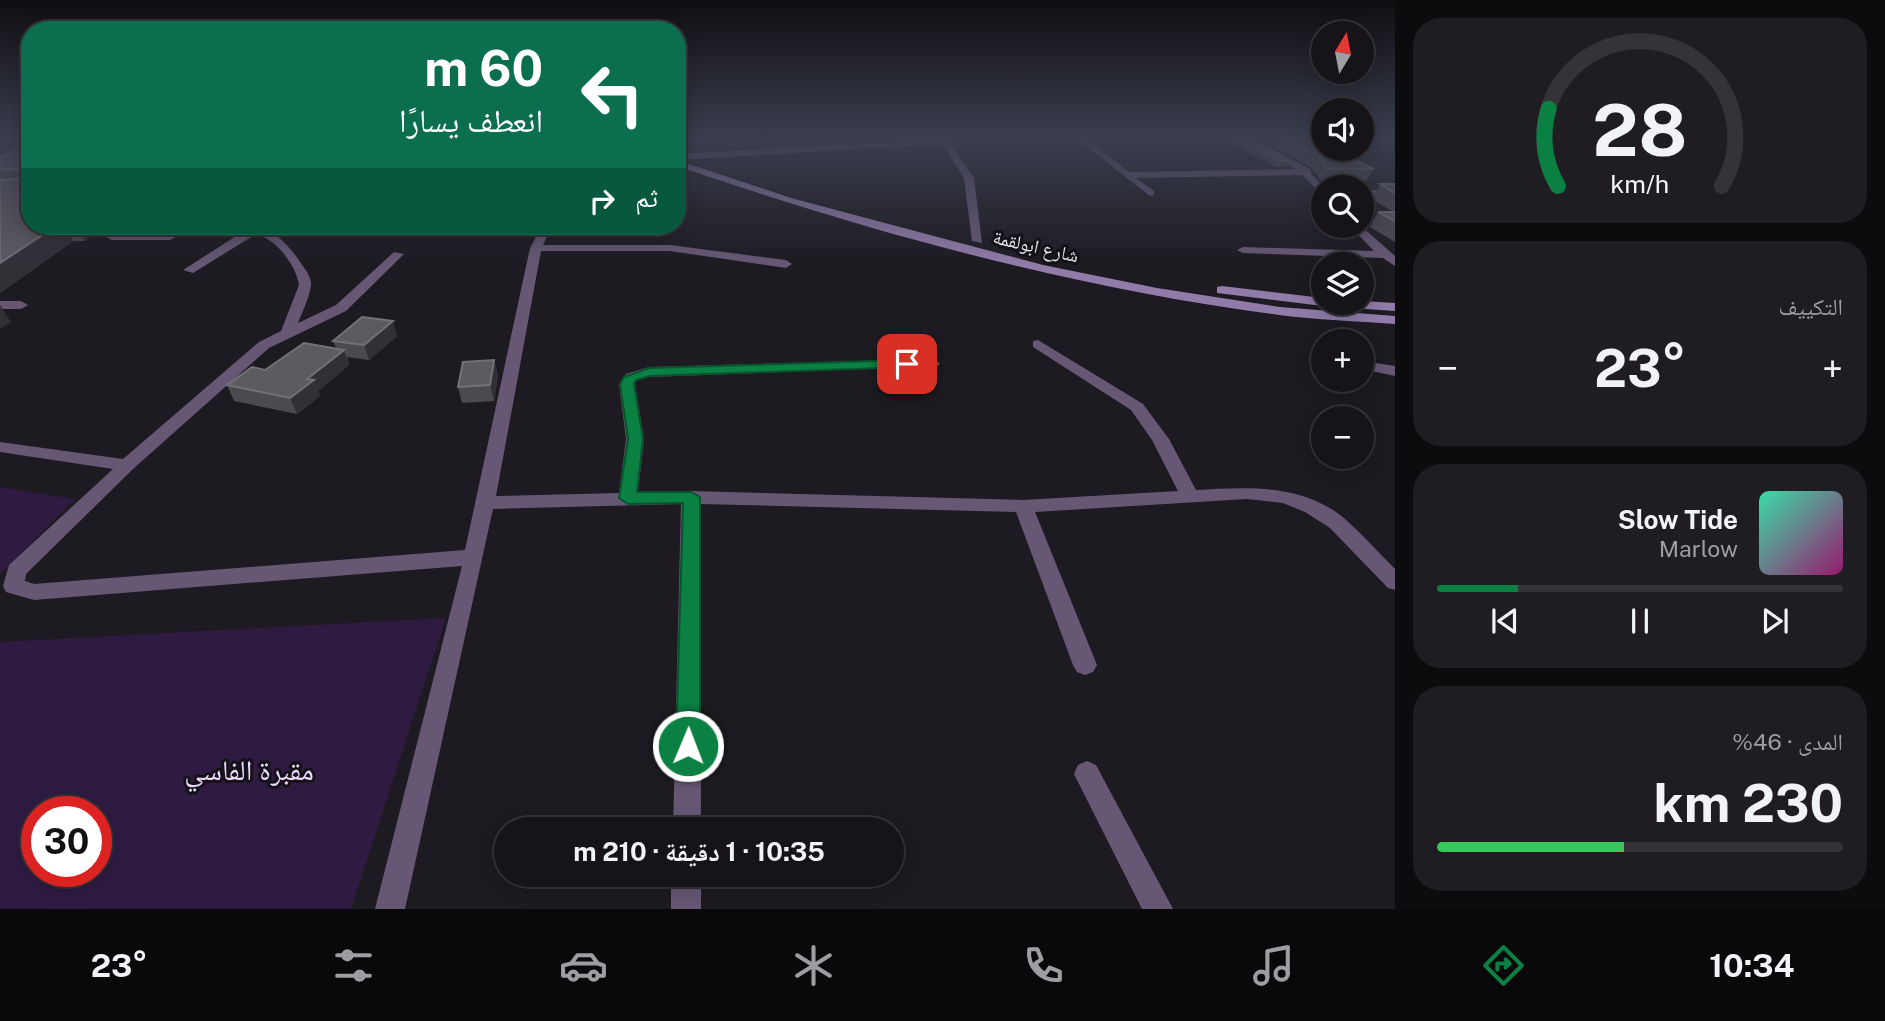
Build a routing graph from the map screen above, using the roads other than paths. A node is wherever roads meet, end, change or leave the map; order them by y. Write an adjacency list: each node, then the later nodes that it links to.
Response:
1 (734, 180): 26 (street, شارع ابولقمة)
2 (762, 180): 14 (street, شارع ابولقمة)
3 (969, 180): 14 (street)
4 (1133, 180): 6 (street)
5 (1374, 192): 7 (street)
6 (1150, 193)
7 (1395, 193)
8 (174, 235): 12 (street)
9 (246, 235): 20 (street)
10 (271, 235): 27 (street)
11 (542, 235): 15 (street)
12 (112, 237)
13 (1368, 238): 18 (street)
14 (978, 242): 21 (street, شارع ابولقمة)
15 (536, 248): 19 (street); 37 (street)
16 (1243, 250): 18 (street)
17 (398, 254): 27 (street)
18 (1390, 258)
19 (786, 264)
20 (189, 270)
21 (1311, 301)
22 (0, 305): 23 (street)
23 (21, 305)
24 (1374, 306): 25 (street)
25 (1395, 307)
26 (1395, 320)
27 (288, 332): 33 (street)
28 (1038, 344): 34 (street)
29 (933, 363): 36 (street)
30 (1374, 367): 31 (street)
31 (1395, 371)
32 (0, 447): 33 (street)
33 (127, 465): 39 (street)
34 (1189, 495): 38 (street); 40 (street)
35 (691, 497): 36 (street); 38 (street); 43 (street)
36 (628, 498): 37 (street)
37 (485, 503): 39 (street)
38 (1023, 506): 41 (street)
39 (474, 557): 45 (street)
40 (1395, 582)
41 (1085, 665)
42 (1087, 774): 47 (street)
43 (687, 817)
44 (686, 887): 46 (street)
45 (390, 909)
46 (685, 909)
47 (1158, 909)

